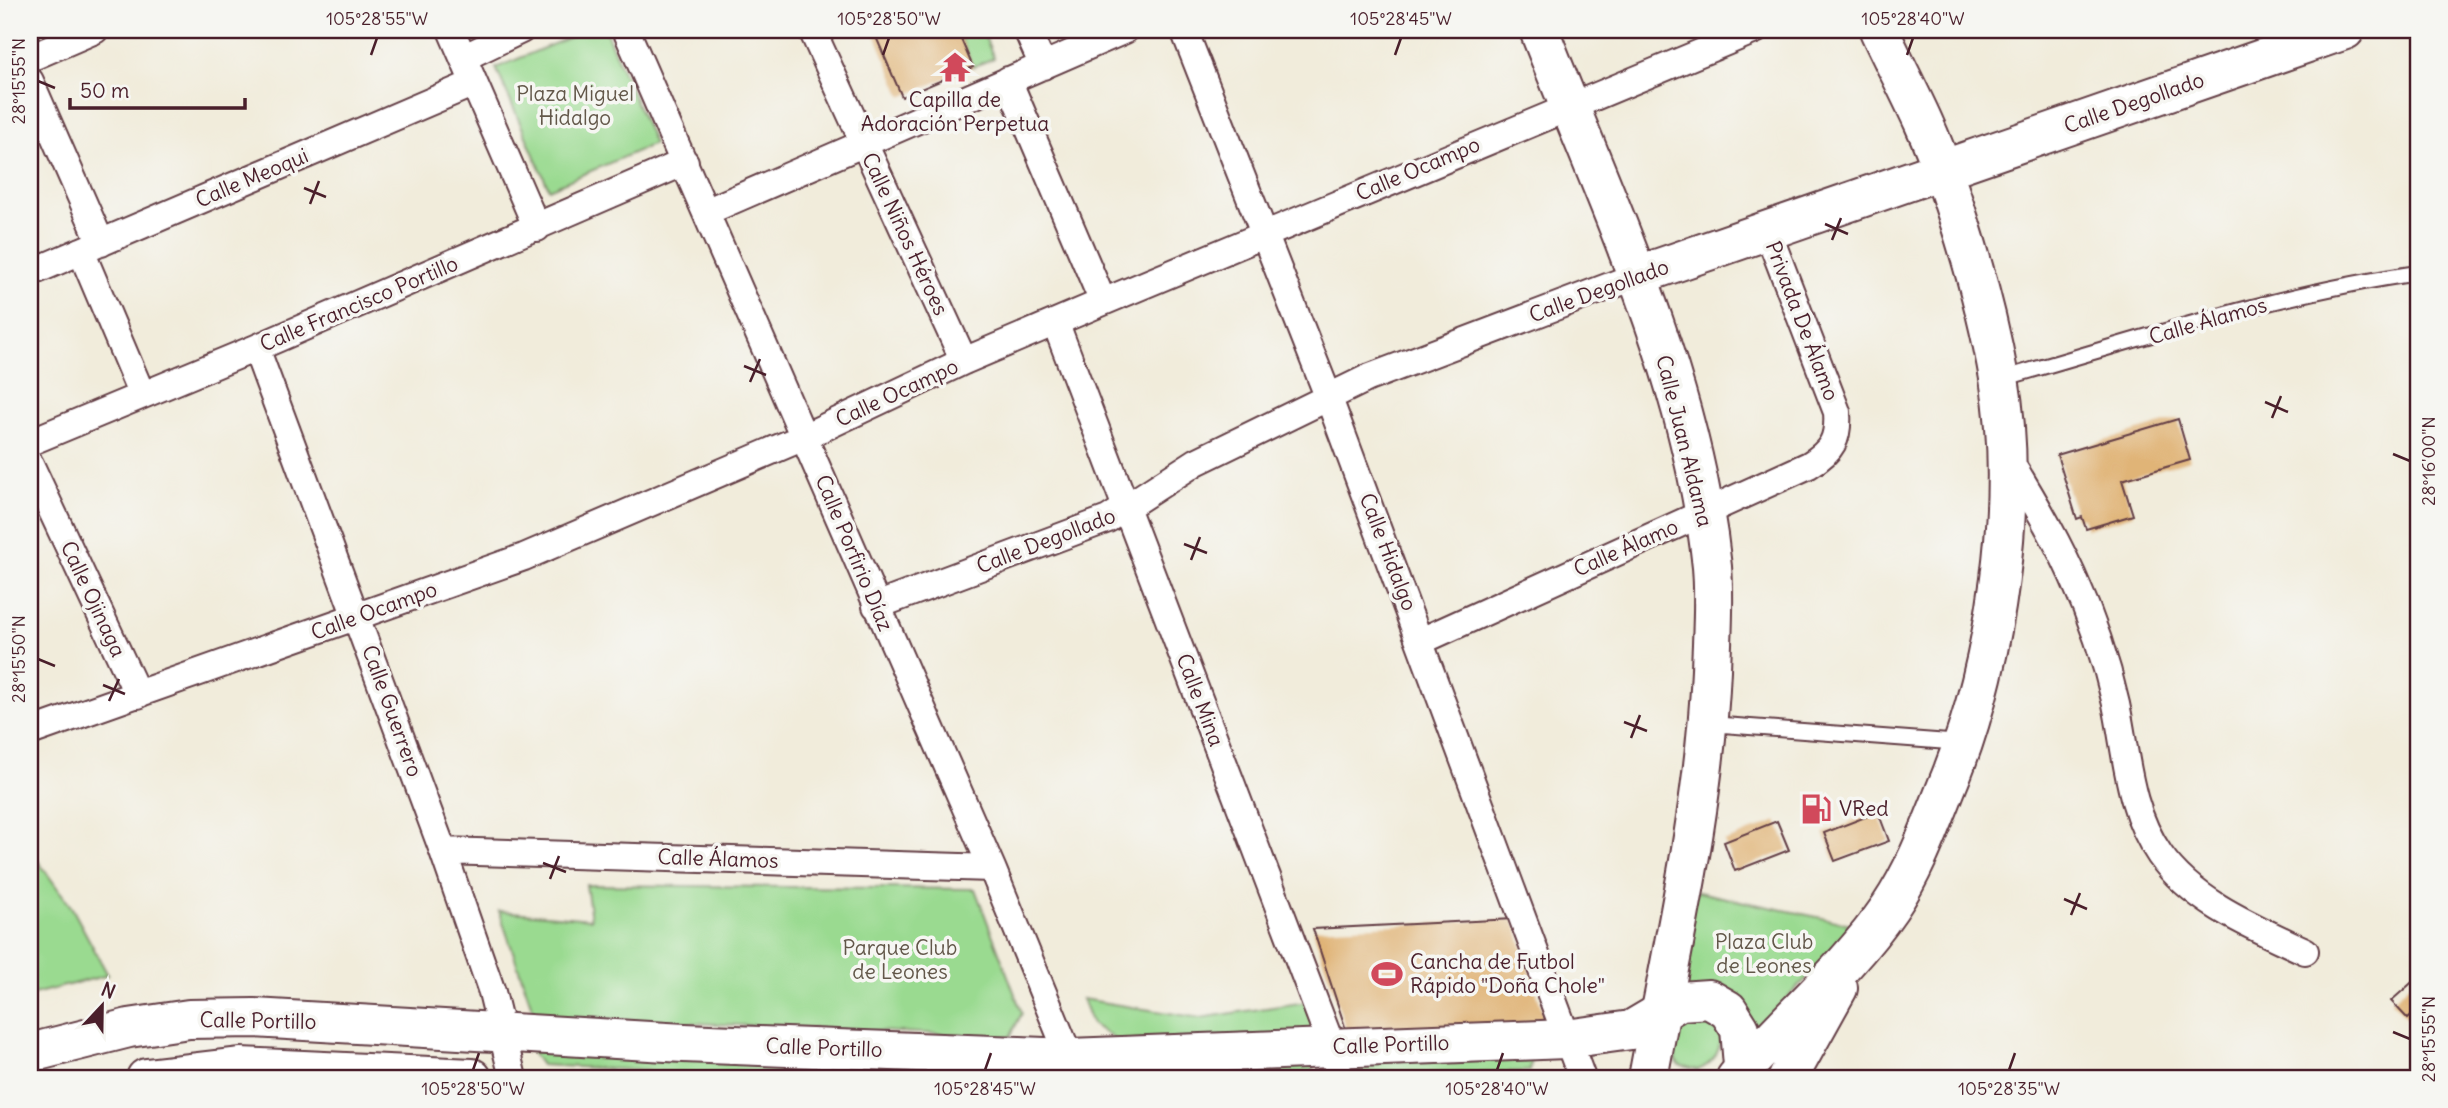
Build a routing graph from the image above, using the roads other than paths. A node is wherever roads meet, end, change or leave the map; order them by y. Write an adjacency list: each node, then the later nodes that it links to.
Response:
1 (95, 30): 13 (street)
2 (451, 30): 14 (street)
3 (522, 30): 14 (street)
4 (626, 30): 21 (street, Calle Porfirio Díaz)
5 (812, 30): 20 (street, Calle Niños Héroes)
6 (1027, 30): 15 (street)
7 (1125, 30): 15 (street)
8 (1184, 30): 26 (street, Calle Hidalgo)
9 (1539, 30): 19 (main road, Calle Juan Aldama)
10 (1755, 30): 19 (street, Calle Ocampo)
11 (1879, 30): 22 (main road)
12 (2346, 30): 22 (main road, Calle Degollado)
13 (30, 58)
14 (463, 58): 18 (street)
15 (1043, 66): 16 (street)
16 (1008, 80): 20 (street); 31 (street)
17 (30, 81): 27 (street)
18 (474, 83): 24 (street); 27 (street, Calle Meoqui)
19 (1569, 106): 26 (street, Calle Ocampo); 30 (main road, Calle Juan Aldama)
20 (864, 143): 23 (street); 34 (street, Calle Niños Héroes)
21 (685, 162): 23 (street, Calle Porfirio Díaz); 24 (street, Calle Francisco Portillo)
22 (1943, 169): 25 (main road, Calle Degollado); 35 (main road)
23 (708, 211): 39 (street, Calle Porfirio Díaz)
24 (537, 228): 33 (street, Calle Francisco Portillo)
25 (1767, 230): 30 (main road, Calle Degollado); 38 (street, Privada De Álamo)
26 (1264, 234): 31 (street, Calle Ocampo); 37 (street, Calle Hidalgo)
27 (91, 247): 28 (street, Calle Meoqui); 36 (street)
28 (30, 273)
29 (2418, 273): 35 (lane, Calle Álamos)
30 (1639, 275): 37 (street, Calle Degollado); 44 (main road, Calle Juan Aldama)
31 (1103, 302): 32 (street, Calle Ocampo)
32 (1056, 324): 34 (street, Calle Ocampo); 43 (street, Calle Mina)
33 (256, 348): 36 (street, Calle Francisco Portillo); 46 (street, Calle Guerrero)
34 (964, 361): 39 (street, Calle Ocampo)
35 (1999, 379): 41 (main road)
36 (142, 395): 40 (street, Calle Francisco Portillo)
37 (1328, 396): 43 (street, Calle Degollado); 47 (street, Calle Hidalgo)
38 (1837, 412): 44 (street, Calle Álamo)
39 (804, 437): 45 (street, Calle Porfirio Díaz); 46 (street, Calle Ocampo)
40 (30, 442)
41 (2004, 453): 51 (main road); 55 (street)
42 (30, 464): 48 (street, Calle Ojinaga)
43 (1127, 509): 45 (street, Calle Degollado); 60 (street, Calle Mina)
44 (1704, 513): 47 (street, Calle Álamo); 49 (main road, Calle Juan Aldama)
45 (876, 606): 53 (street, Calle Porfirio Díaz)
46 (357, 617): 48 (street, Calle Ocampo); 52 (street, Calle Guerrero)
47 (1421, 641): 58 (street, Calle Hidalgo)
48 (138, 695): 50 (street, Calle Ocampo)
49 (1709, 724): 51 (lane); 56 (main road, Calle Juan Aldama)
50 (30, 732)
51 (1964, 743): 54 (main road)
52 (443, 851): 53 (street, Calle Álamos); 57 (street, Calle Guerrero)
53 (992, 868): 61 (street, Calle Porfirio Díaz)
54 (1865, 941): 62 (main road); 69 (main road)
55 (2305, 951)
56 (1660, 1014): 58 (main road, Calle Portillo); 62 (main road, Calle Portillo); 67 (main road, Calle Juan Aldama)
57 (502, 1031): 59 (main road, Calle Portillo); 61 (main road, Calle Portillo); 65 (street, Calle Guerrero)
58 (1566, 1039): 60 (main road, Calle Portillo); 66 (street, Calle Hidalgo)
59 (30, 1053)
60 (1336, 1063): 61 (main road, Calle Portillo)
61 (1073, 1068)
62 (1741, 1075): 68 (main road)
63 (146, 1078): 64 (main road)
64 (472, 1078)
65 (513, 1078)
66 (1583, 1078)
67 (1647, 1078)
68 (1703, 1078)
69 (1788, 1078)

